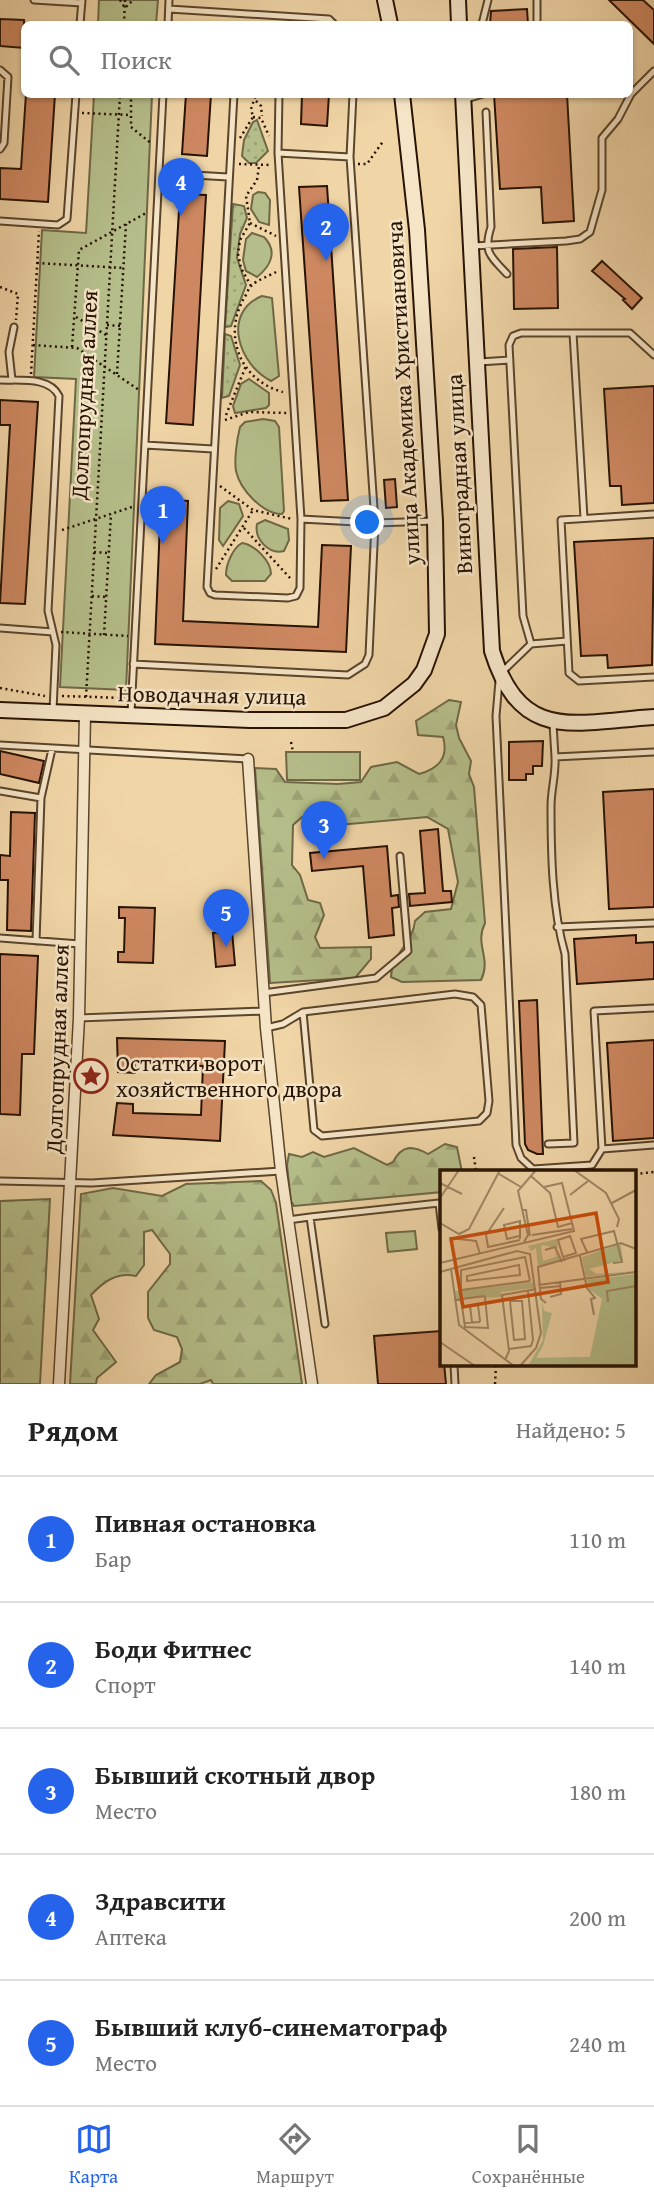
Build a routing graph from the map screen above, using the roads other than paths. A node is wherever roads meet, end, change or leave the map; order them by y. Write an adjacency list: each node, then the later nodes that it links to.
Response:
1 (34, 0): 7 (lane)
2 (169, 0): 8 (lane)
3 (385, 0): 12 (street)
4 (458, 0): 13 (street)
5 (488, 0): 14 (lane)
6 (537, 0): 15 (lane)
7 (82, 1): 9 (lane)
8 (169, 9): 10 (lane); 11 (lane)
9 (80, 21)
10 (168, 21)
11 (331, 21)
12 (389, 21)
13 (459, 21)
14 (483, 21)
15 (537, 21)
16 (0, 70): 28 (lane)
17 (654, 71): 18 (lane)
18 (633, 92)
19 (76, 98): 33 (lane)
20 (163, 98): 31 (lane)
21 (234, 98): 32 (lane)
22 (279, 98): 29 (lane)
23 (353, 98): 30 (lane)
24 (402, 98): 49 (street, улица Академика Христиановича)
25 (463, 98): 35 (street, Виноградная улица)
26 (629, 98): 34 (lane)
27 (486, 112): 34 (lane)
28 (0, 149)
29 (278, 153): 30 (lane); 48 (lane)
30 (351, 160): 50 (lane)
31 (159, 173): 32 (lane); 44 (lane)
32 (228, 177): 45 (lane)
33 (0, 221)
34 (486, 244): 35 (lane); 36 (lane)
35 (470, 246): 41 (street, Виноградная улица)
36 (507, 274)
37 (14, 327): 43 (lane)
38 (573, 333): 39 (lane); 40 (lane); 47 (lane)
39 (654, 355)
40 (510, 360): 41 (lane); 54 (lane)
41 (476, 362): 56 (street, Виноградная улица)
42 (0, 380): 43 (lane)
43 (12, 380): 52 (lane)
44 (145, 445): 45 (lane); 55 (lane)
45 (214, 449): 48 (lane)
46 (654, 514): 47 (lane)
47 (584, 518): 53 (lane)
48 (301, 519): 50 (lane)
49 (435, 521): 50 (lane); 58 (street, улица Академика Христиановича)
50 (375, 523): 55 (lane)
51 (0, 628): 52 (lane)
52 (53, 632): 60 (lane)
53 (567, 640): 54 (lane); 57 (lane)
54 (531, 644): 56 (lane)
55 (133, 664): 62 (lane)
56 (499, 674): 64 (street, Виноградная улица); 87 (lane)
57 (654, 677)
58 (414, 684): 62 (street, Новодачная улица)
59 (0, 710): 60 (street, Новодачная улица)
60 (53, 713): 61 (street, Новодачная улица)
61 (85, 715): 62 (street, Новодачная улица); 67 (street, Долгопрудная аллея)
62 (131, 716)
63 (654, 717): 64 (street, Виноградная улица)
64 (553, 720): 69 (lane)
65 (0, 745): 66 (lane)
66 (52, 749): 67 (lane); 72 (lane)
67 (83, 751): 70 (lane); 78 (street, Долгопрудная аллея)
68 (654, 752): 69 (lane)
69 (555, 757): 75 (lane)
70 (248, 759): 79 (street)
71 (0, 791): 72 (lane)
72 (41, 798): 77 (lane)
73 (400, 856): 79 (lane)
74 (654, 923): 75 (lane)
75 (557, 928): 85 (lane)
76 (0, 938): 77 (lane)
77 (36, 941): 78 (lane)
78 (80, 944): 83 (street, Долгопрудная аллея)
79 (263, 993): 81 (street)
80 (654, 1008): 87 (lane)
81 (264, 1011): 83 (lane); 84 (street)
82 (303, 1012): 82 (lane); 84 (lane)
83 (79, 1018): 90 (street, Долгопрудная аллея)
84 (266, 1028): 88 (street)
85 (548, 1144)
86 (654, 1145): 87 (lane)
87 (602, 1149)
88 (281, 1171): 90 (lane); 93 (street)
89 (0, 1181): 90 (lane)
90 (72, 1182): 96 (street, Долгопрудная аллея)
91 (440, 1212): 92 (lane)
92 (310, 1217): 93 (lane); 94 (lane)
93 (288, 1220): 97 (street)
94 (325, 1324)
95 (454, 1366): 98 (lane)
96 (59, 1384)
97 (312, 1384)
98 (455, 1384)

